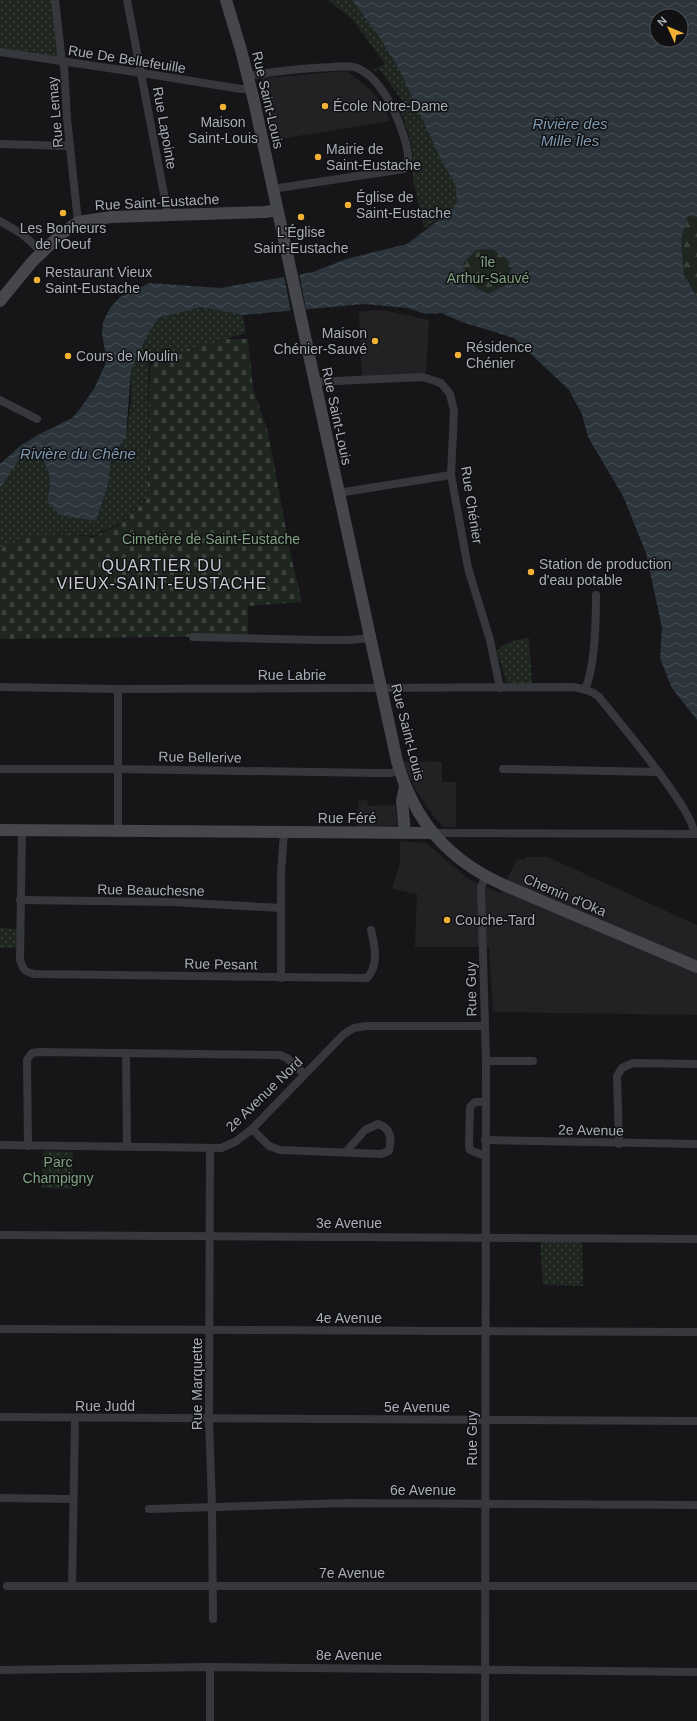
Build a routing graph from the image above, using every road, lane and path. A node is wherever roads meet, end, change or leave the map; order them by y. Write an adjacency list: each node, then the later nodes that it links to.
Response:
1 (56, 0): 5 (street, Rue Lemay)
2 (127, 0): 6 (street, Rue Lapointe)
3 (226, 0): 7 (main road, Rue Saint-Louis)
4 (0, 52): 5 (street, Rue De Bellefeuille)
5 (62, 62): 6 (street, Rue De Bellefeuille); 10 (street, Rue Lemay)
6 (142, 73): 8 (street, Rue De Bellefeuille); 13 (street, Rue Lapointe)
7 (248, 76): 8 (main road, Rue Saint-Louis); 11 (street)
8 (251, 88): 11 (main road, Rue Saint-Louis)
9 (0, 144): 10 (street)
10 (70, 146): 15 (street, Rue Lemay)
11 (272, 189): 12 (main road, Rue Saint-Louis)
12 (277, 210): 13 (main road, Rue Saint-Eustache); 18 (main road, Rue Saint-Louis)
13 (168, 215): 15 (main road, Rue Saint-Eustache)
14 (0, 221): 16 (street)
15 (78, 222): 16 (main road, Rue Saint-Eustache)
16 (42, 252): 17 (main road, Rue Saint-Eustache)
17 (0, 301)
18 (314, 382): 21 (street, Rue Chénier); 22 (main road, Rue Saint-Louis)
19 (0, 400): 20 (street)
20 (37, 419)
21 (451, 475): 22 (street); 28 (street, Rue Chénier)
22 (338, 493): 25 (main road, Rue Saint-Louis)
23 (596, 595): 30 (street)
24 (193, 637): 25 (street)
25 (370, 638): 27 (main road, Rue Saint-Louis)
26 (0, 687): 29 (street, Rue Labrie)
27 (381, 688): 28 (street, Rue Labrie); 29 (street, Rue Labrie); 34 (main road, Rue Saint-Louis)
28 (500, 688): 30 (street, Rue Labrie)
29 (118, 689): 32 (street)
30 (585, 689): 35 (street, Rue Labrie)
31 (0, 769): 32 (street, Rue Bellerive)
32 (117, 769): 34 (street, Rue Bellerive); 39 (street)
33 (503, 769): 35 (street)
34 (399, 770): 36 (main road, Rue Saint-Louis)
35 (658, 772): 43 (street, Rue Labrie)
36 (405, 786): 41 (main road); 42 (main road, Rue Saint-Louis)
37 (0, 830): 38 (main road, Rue Féré)
38 (22, 830): 39 (main road, Rue Féré); 45 (street)
39 (118, 831): 40 (main road, Rue Féré)
40 (284, 833): 41 (main road, Rue Féré); 46 (street)
41 (405, 833): 42 (main road, Rue Féré)
42 (432, 833): 43 (street, Rue Féré); 44 (main road, Chemin d'Oka)
43 (695, 834)
44 (486, 876): 48 (main road, Chemin d'Oka); 50 (street, Rue Guy)
45 (20, 900): 46 (street, Rue Beauchesne); 49 (street, Rue Pesant)
46 (281, 908): 49 (street)
47 (371, 930): 49 (street, Rue Pesant)
48 (697, 967)
49 (281, 978)
50 (485, 1026): 52 (street, Rue Guy); 55 (street, 2e Avenue Nord)
51 (126, 1054): 55 (street); 62 (street); 63 (street)
52 (486, 1061): 53 (street); 56 (street, Rue Guy)
53 (533, 1061)
54 (697, 1064): 59 (street)
55 (304, 1074): 57 (street, 2e Avenue Nord)
56 (485, 1102): 58 (street, Rue Guy); 66 (street)
57 (252, 1128): 64 (street, 2e Avenue Nord); 65 (street)
58 (485, 1140): 59 (street, 2e Avenue); 66 (street, Rue Guy)
59 (619, 1144): 60 (street, 2e Avenue)
60 (697, 1144)
61 (0, 1146): 62 (street, 2e Avenue Nord)
62 (28, 1146): 63 (street, 2e Avenue Nord)
63 (127, 1147): 64 (street, 2e Avenue Nord)
64 (210, 1148): 68 (street, Rue Marquette)
65 (345, 1153): 65 (street)
66 (485, 1156): 69 (street, Rue Guy)
67 (0, 1235): 68 (street, 3e Avenue)
68 (211, 1236): 69 (street, 3e Avenue); 72 (street, Rue Marquette)
69 (485, 1237): 70 (street, 3e Avenue); 73 (street, Rue Guy)
70 (697, 1239)
71 (0, 1329): 72 (street, 4e Avenue)
72 (210, 1330): 73 (street, 4e Avenue); 77 (street, Rue Marquette)
73 (485, 1332): 74 (street, 4e Avenue); 78 (street, Rue Guy)
74 (697, 1332)
75 (0, 1417): 76 (street, Rue Judd)
76 (75, 1419): 77 (street, Rue Judd); 81 (street)
77 (209, 1420): 78 (street, 5e Avenue); 84 (street, Rue Marquette)
78 (485, 1420): 79 (street, 5e Avenue); 82 (street, Rue Guy)
79 (697, 1421)
80 (0, 1498): 81 (street)
81 (72, 1499): 87 (street)
82 (484, 1504): 83 (street, 6e Avenue); 84 (street, 6e Avenue); 89 (street, Rue Guy)
83 (697, 1505)
84 (212, 1507): 85 (street, 6e Avenue); 88 (street, Rue Marquette)
85 (149, 1509)
86 (7, 1586): 87 (street, 7e Avenue)
87 (72, 1586): 88 (street, 7e Avenue)
88 (213, 1586): 89 (street, 7e Avenue); 91 (street, Rue Marquette)
89 (485, 1586): 90 (street, 7e Avenue); 93 (street, Rue Guy)
90 (697, 1586)
91 (213, 1619)
92 (210, 1667): 93 (street, 8e Avenue); 94 (street, 8e Avenue); 96 (street)
93 (484, 1669): 95 (street, 8e Avenue); 97 (street, Rue Guy)
94 (0, 1670)
95 (697, 1672)
96 (210, 1721)
97 (485, 1721)

